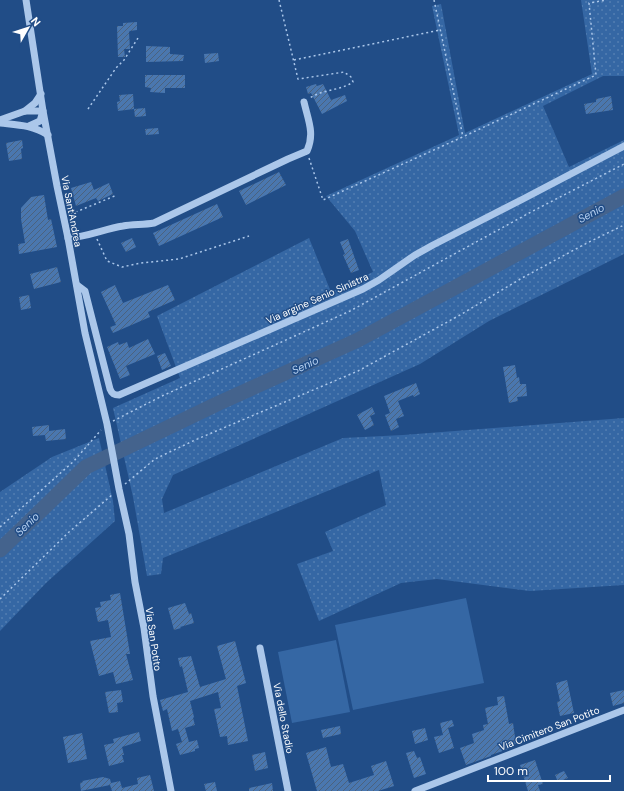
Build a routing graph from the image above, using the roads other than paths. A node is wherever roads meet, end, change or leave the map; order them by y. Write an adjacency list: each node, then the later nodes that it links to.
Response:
1 (26, 0): 2 (street, Via Sant'Andrea)
2 (41, 94): 4 (street); 5 (street, Via Sant'Andrea)
3 (304, 102): 11 (street)
4 (25, 111): 5 (street); 6 (street)
5 (44, 111): 8 (street); 9 (street, Via Sant'Andrea)
6 (0, 120)
7 (0, 124): 8 (street)
8 (30, 126): 9 (street)
9 (48, 134): 11 (street, Via Sant'Andrea)
10 (624, 146): 12 (street, Via argine Senio Sinistra)
11 (68, 238): 12 (street, Via Sant'Andrea)
12 (76, 285): 13 (street, Via Sant'Andrea)
13 (107, 424): 16 (street, Via San Potito)
14 (260, 648): 17 (street, Via dello Stadio)
15 (624, 710): 18 (street, Via Cimitero San Potito)
16 (171, 791)
17 (288, 791)
18 (415, 791)

